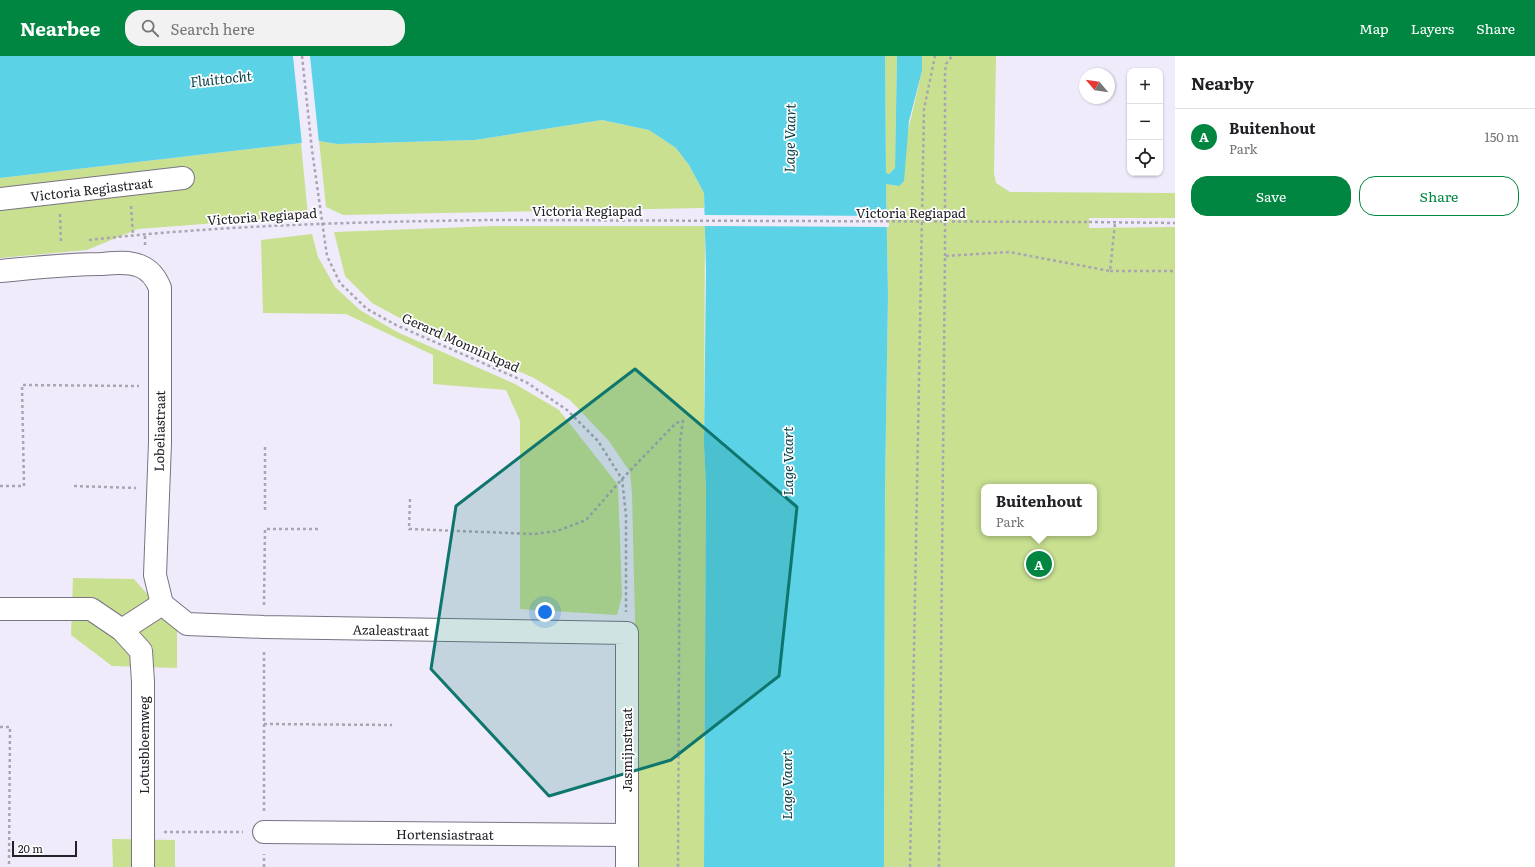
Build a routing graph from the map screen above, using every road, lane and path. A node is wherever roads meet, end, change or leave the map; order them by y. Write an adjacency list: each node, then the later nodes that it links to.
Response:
1 (302, 56): 8 (path, Gerard Monninkpad)
2 (935, 56): 45 (path)
3 (952, 56): 16 (path)
4 (183, 178): 5 (street, Victoria Regiastraat)
5 (0, 199)
6 (131, 207): 11 (path)
7 (60, 215): 15 (path)
8 (322, 223): 9 (path, Victoria Regiapad, bridge); 11 (path, Victoria Regiapad); 22 (path, Gerard Monninkpad)
9 (1115, 223): 10 (path, Victoria Regiapad); 18 (path)
10 (1175, 223)
11 (132, 236): 12 (path, Victoria Regiapad)
12 (85, 241)
13 (69, 243): 15 (path)
14 (54, 244): 15 (path)
15 (61, 244)
16 (945, 256): 18 (path); 46 (path)
17 (0, 271): 20 (street, Lobeliastraat)
18 (1110, 271): 19 (path)
19 (1175, 271)
20 (160, 386): 23 (path); 25 (street, Lobeliastraat)
21 (265, 445): 27 (path)
22 (622, 479): 26 (path); 33 (path, Gerard Monninkpad); 44 (path)
23 (0, 486)
24 (74, 486): 25 (path)
25 (158, 489): 29 (street, Lobeliastraat)
26 (410, 499)
27 (265, 510)
28 (319, 529): 31 (path)
29 (162, 604): 31 (street, Azaleastraat); 32 (street)
30 (0, 610): 32 (street, Lotusbloemweg)
31 (264, 627): 33 (street, Azaleastraat); 34 (path)
32 (122, 630): 37 (street, Lotusbloemweg)
33 (626, 633): 39 (street, Jasmijnstraat)
34 (264, 724): 35 (path); 38 (path)
35 (392, 725)
36 (0, 727): 40 (path)
37 (143, 832): 38 (path); 41 (street, Lotusbloemweg)
38 (264, 832): 39 (street, Hortensiastraat); 42 (path)
39 (626, 834): 43 (street, Jasmijnstraat)
40 (10, 867)
41 (143, 867)
42 (264, 867)
43 (627, 867)
44 (678, 867)
45 (910, 867)
46 (939, 867)

